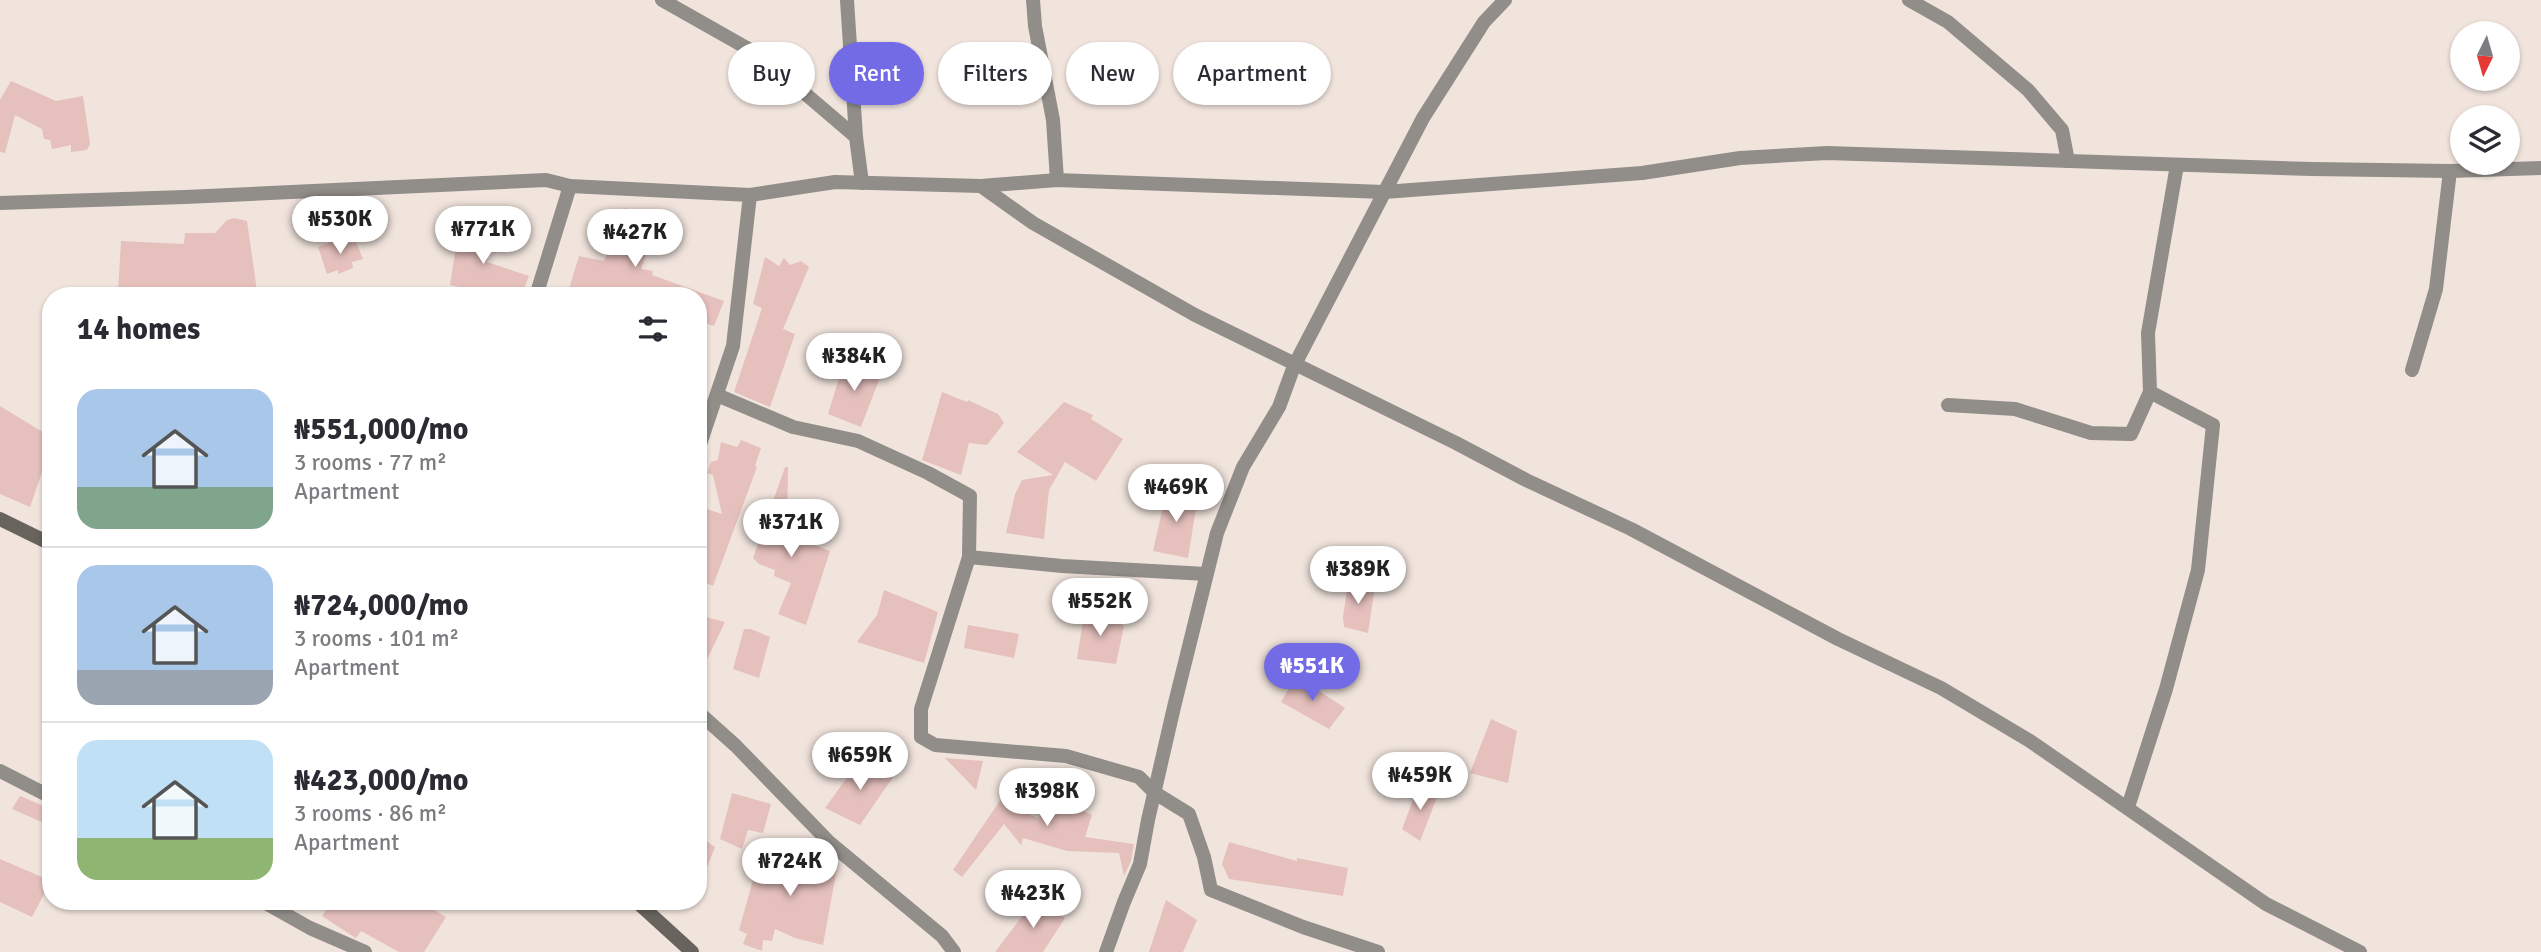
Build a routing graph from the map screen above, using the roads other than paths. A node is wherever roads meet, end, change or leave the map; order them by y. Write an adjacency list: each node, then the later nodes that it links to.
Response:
1 (662, 0): 6 (street)
2 (847, 0): 6 (street)
3 (1033, 0): 13 (street)
4 (1504, 0): 17 (street)
5 (1909, 0): 7 (street)
6 (856, 137): 14 (street)
7 (2068, 161): 8 (street); 17 (street)
8 (2177, 165): 11 (street); 23 (street)
9 (2541, 168): 10 (street)
10 (2520, 169)
11 (2450, 172)
12 (2451, 175): 22 (street)
13 (1057, 180): 16 (street); 17 (street)
14 (862, 183): 16 (street); 18 (street)
15 (570, 186): 18 (street); 19 (street); 20 (street)
16 (981, 186): 21 (street)
17 (1384, 192): 21 (street)
18 (750, 195): 24 (street)
19 (0, 203)
20 (539, 287)
21 (1294, 366): 30 (street); 35 (street)
22 (2412, 370)
23 (2150, 392): 25 (street); 35 (street)
24 (717, 395): 26 (street); 29 (street)
25 (1948, 405)
26 (707, 424)
27 (0, 519): 28 (main road)
28 (42, 540)
29 (969, 557): 30 (street); 34 (street)
30 (1206, 574): 34 (street)
31 (707, 720): 40 (street)
32 (0, 771): 33 (street)
33 (42, 792)
34 (1155, 793): 41 (street); 42 (street)
35 (2128, 807): 43 (street)
36 (278, 910): 38 (street)
37 (646, 910): 39 (main road)
38 (365, 952)
39 (692, 952)
40 (954, 952)
41 (1106, 952)
42 (1378, 952)
43 (2360, 952)

